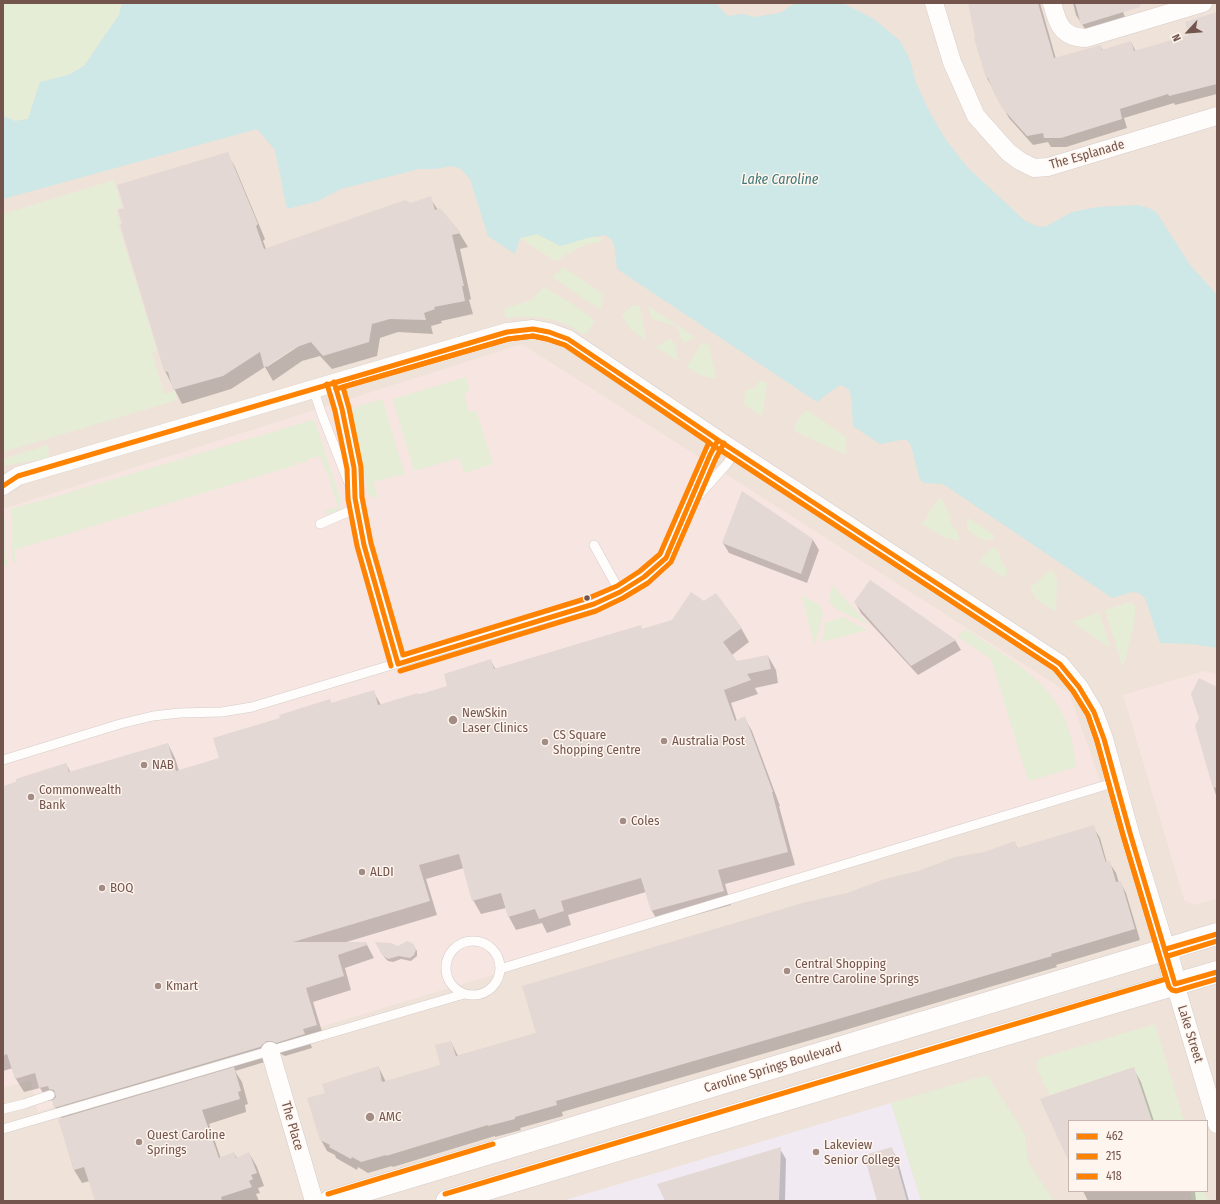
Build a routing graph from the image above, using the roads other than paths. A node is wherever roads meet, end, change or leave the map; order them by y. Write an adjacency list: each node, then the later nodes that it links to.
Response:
1 (934, 3): 4 (street, The Esplanade)
2 (1052, 3): 3 (street)
3 (1203, 3)
4 (1217, 116)
5 (334, 382): 6 (street, Lake Street); 7 (street, Lake Street); 11 (lane)
6 (313, 388): 9 (street, Lake Street); 11 (lane)
7 (718, 440): 8 (street, Lake Street); 13 (lane)
8 (736, 451): 13 (lane); 19 (street, Lake Street)
9 (11, 476): 10 (street, Lake Street)
10 (3, 486)
11 (355, 498): 12 (lane)
12 (356, 508): 14 (lane); 17 (lane)
13 (687, 508): 16 (lane)
14 (320, 524)
15 (594, 545): 16 (lane)
16 (620, 592): 17 (lane)
17 (398, 664): 18 (lane)
18 (3, 760)
19 (1116, 782): 21 (street, Lake Street); 22 (lane)
20 (1217, 934): 21 (main road, Caroline Springs Boulevard)
21 (1166, 949): 24 (main road, Lake Street); 32 (main road, Caroline Springs Boulevard)
22 (500, 969): 25 (lane); 25 (lane)
23 (1217, 972): 24 (main road)
24 (1175, 984): 29 (street, Lake Street); 33 (main road)
25 (464, 994): 26 (lane)
26 (270, 1050): 30 (lane); 31 (street, The Place)
27 (50, 1094): 28 (lane)
28 (3, 1109)
29 (1217, 1124)
30 (3, 1129)
31 (314, 1201)
32 (330, 1201)
33 (447, 1201)

